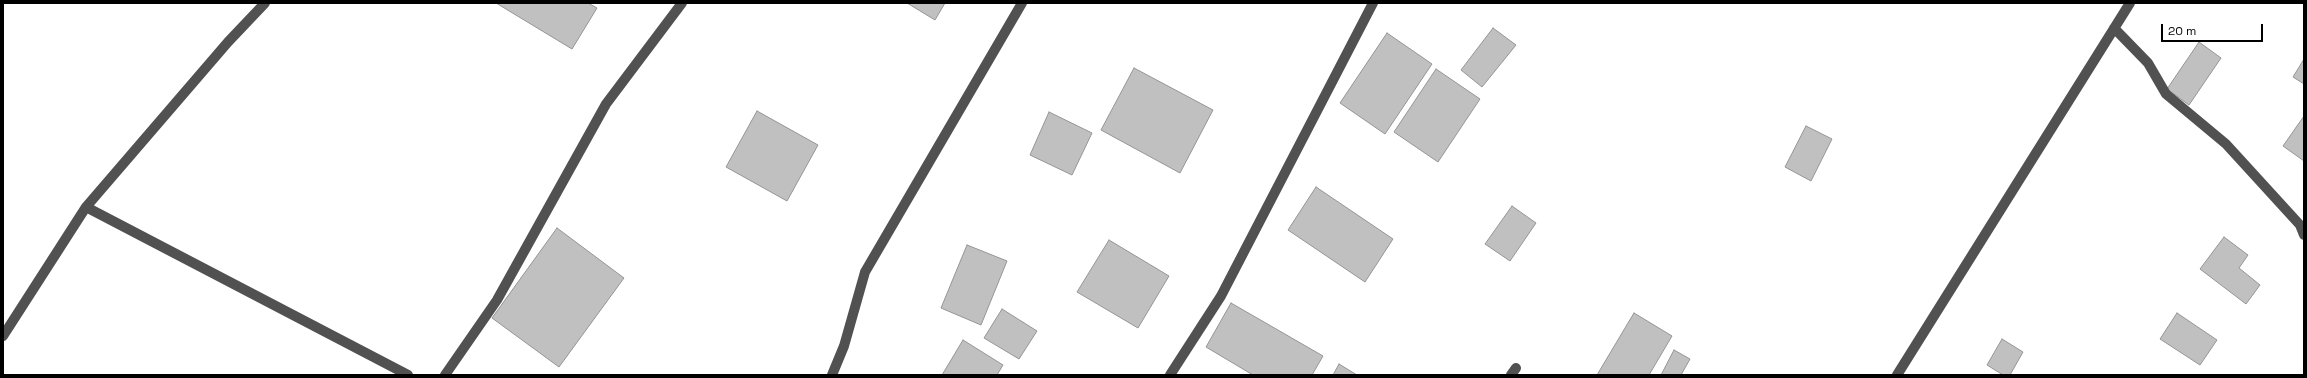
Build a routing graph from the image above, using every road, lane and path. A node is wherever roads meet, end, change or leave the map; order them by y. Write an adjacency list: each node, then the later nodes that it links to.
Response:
1 (265, 3): 7 (street)
2 (682, 3): 11 (street)
3 (1022, 3): 12 (street)
4 (1373, 3): 13 (street)
5 (2130, 3): 6 (street)
6 (2114, 28): 8 (street); 14 (street)
7 (86, 207): 9 (street); 10 (street)
8 (2304, 235)
9 (3, 336)
10 (408, 375)
11 (445, 375)
12 (832, 375)
13 (1170, 375)
14 (1897, 375)

